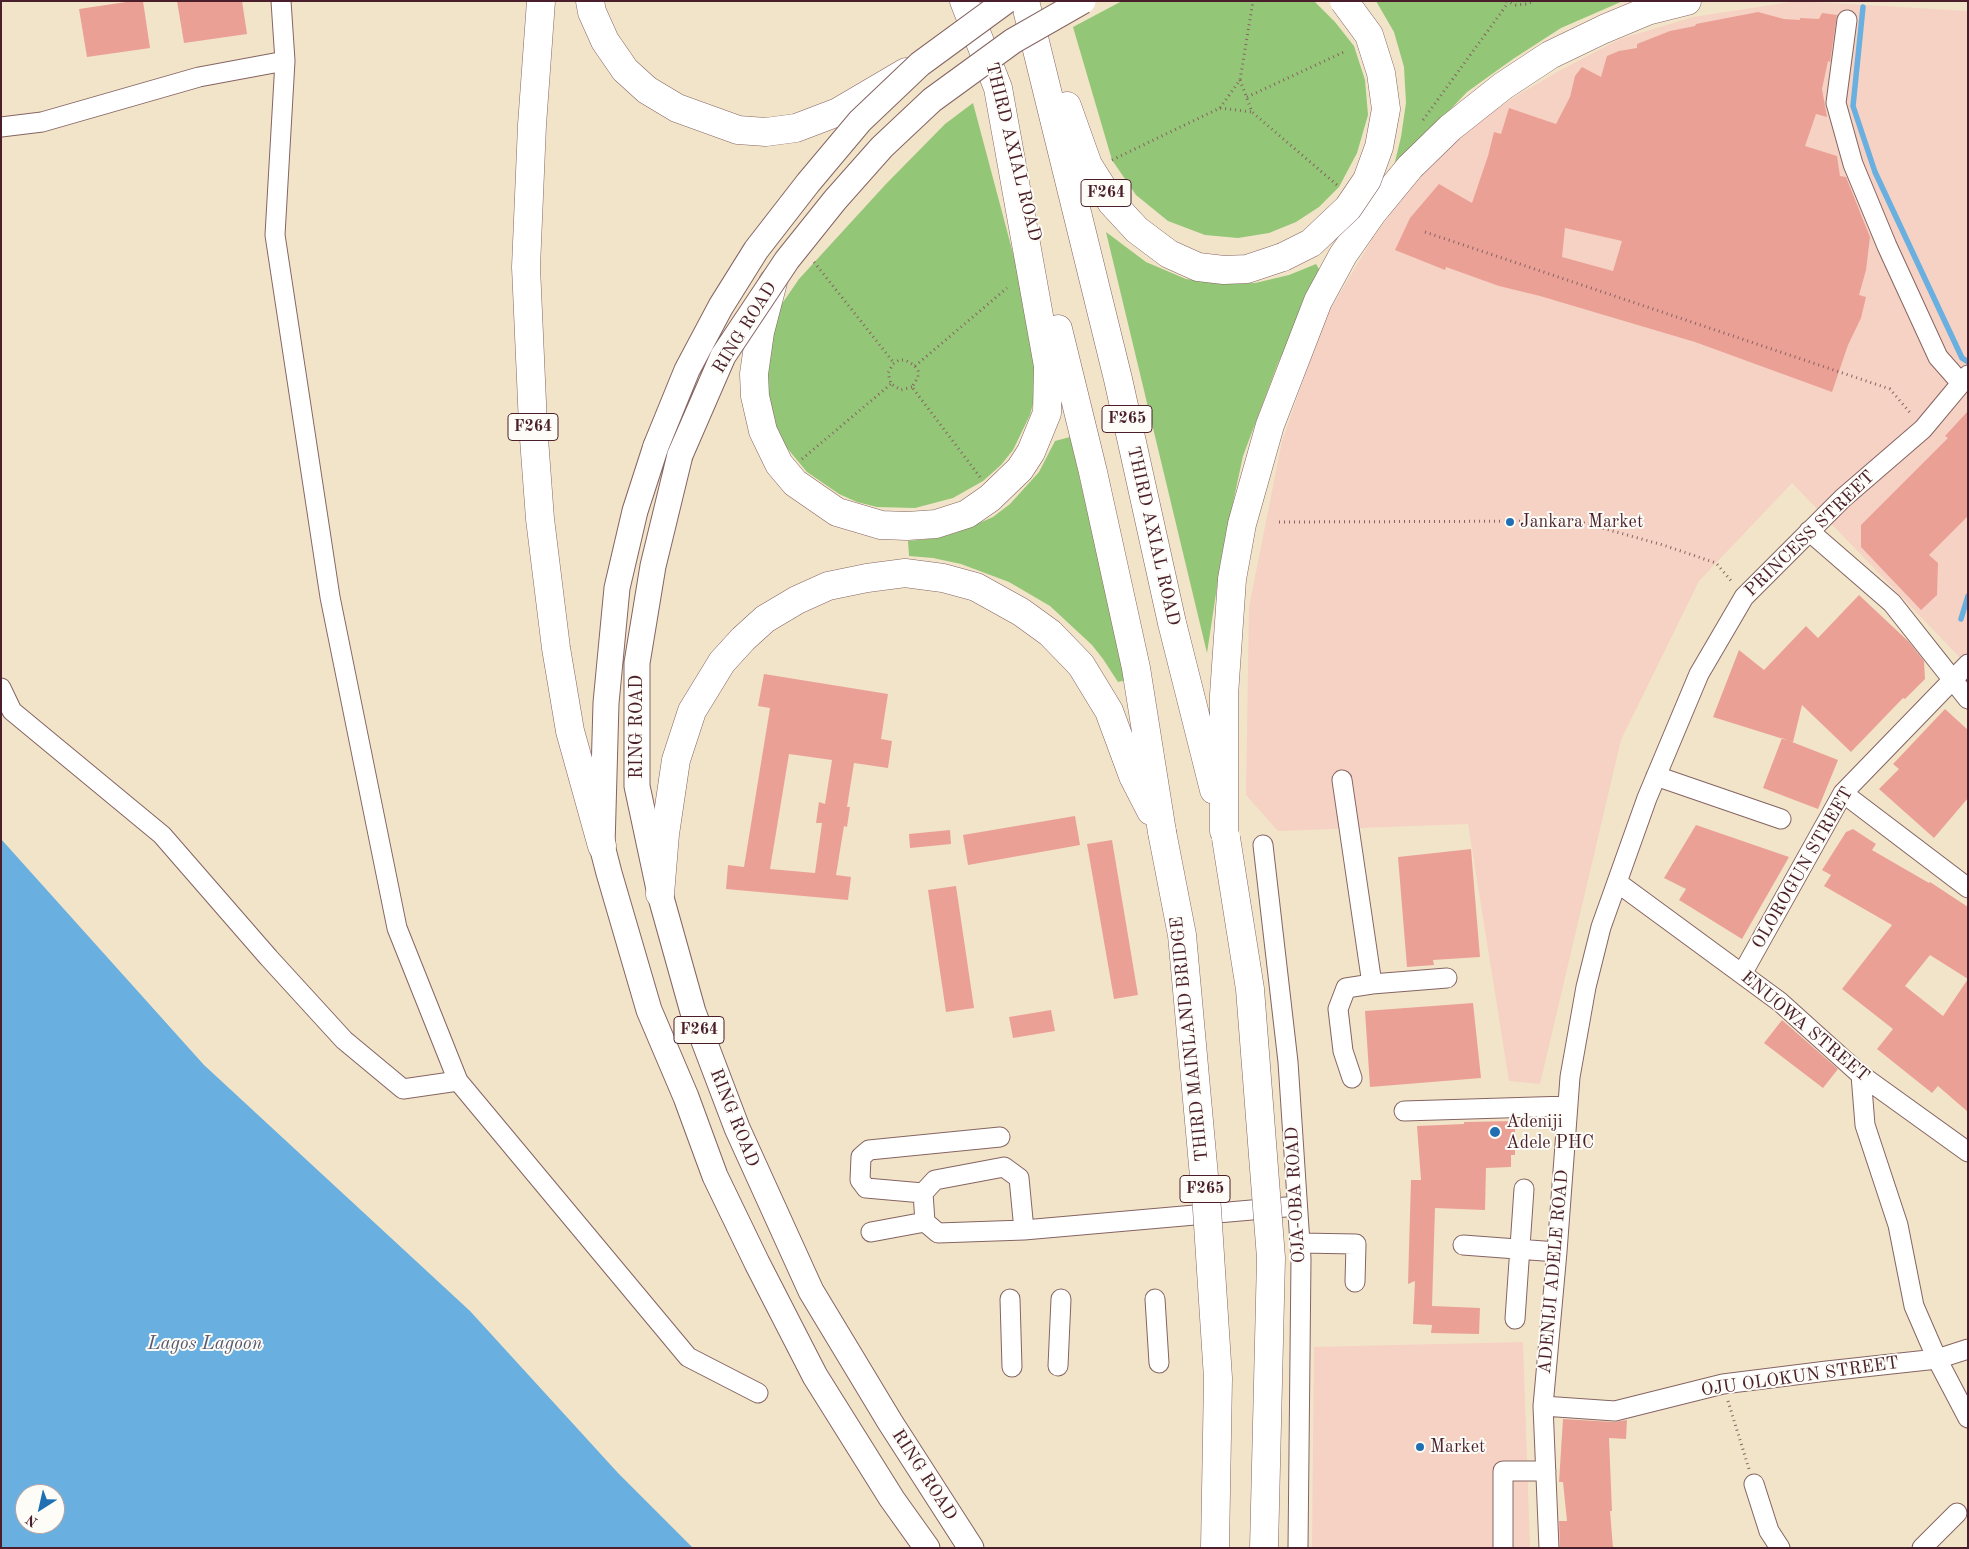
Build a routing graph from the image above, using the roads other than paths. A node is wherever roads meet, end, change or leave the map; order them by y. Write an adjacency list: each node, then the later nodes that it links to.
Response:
1 (281, 1): 13 (street)
2 (541, 1): 31 (highway, F264)
3 (590, 1): 14 (highway, bridge)
4 (964, 1): 15 (highway)
5 (972, 1): 15 (highway, THIRD AXIAL ROAD / F265)
6 (1006, 1): 14 (main road, RING ROAD, bridge)
7 (1026, 1): 29 (highway, THIRD AXIAL ROAD / F265)
8 (1029, 1): 10 (highway, F264, bridge)
9 (1083, 1): 17 (main road, RING ROAD / F264, bridge)
10 (1344, 1)
11 (1687, 1): 29 (highway)
12 (1847, 20): 18 (street)
13 (285, 60): 16 (street); 40 (street)
14 (920, 64): 31 (main road, RING ROAD, bridge)
15 (998, 88): 17 (highway); 28 (highway, THIRD AXIAL ROAD / F265)
16 (1, 127)
17 (773, 282): 34 (main road, RING ROAD / F264, bridge)
18 (1964, 379): 19 (street, PRINCESS STREET)
19 (1809, 531): 21 (street); 24 (street, PRINCESS STREET)
20 (1968, 664): 21 (street, OLOROGUN STREET)
21 (1951, 679): 23 (street); 26 (street, OLOROGUN STREET)
22 (1, 688): 40 (street)
23 (1968, 699)
24 (1656, 776): 27 (street); 32 (street, PRINCESS STREET)
25 (1342, 780): 37 (street)
26 (1844, 792): 33 (street); 35 (street, OLOROGUN STREET)
27 (1781, 819)
28 (1162, 832): 34 (highway); 73 (highway, THIRD MAINLAND BRIDGE / F265, bridge)
29 (1225, 834): 74 (highway, F265, bridge)
30 (1263, 845): 47 (street, OJA-OBA ROAD)
31 (602, 846): 71 (main road, RING ROAD / F264)
32 (1618, 883): 35 (street, ENUOWA STREET); 41 (street, ADENIJI ADELE ROAD)
33 (1968, 888)
34 (660, 894): 72 (main road, RING ROAD / F264)
35 (1742, 974): 38 (street, ENUOWA STREET)
36 (1447, 978): 37 (street)
37 (1372, 984): 39 (street)
38 (1861, 1075): 44 (street, ENUOWA STREET); 61 (street)
39 (1352, 1078)
40 (458, 1081): 65 (street)
41 (1568, 1106): 42 (street); 54 (street, ADENIJI ADELE ROAD)
42 (1404, 1111)
43 (1000, 1137): 46 (street)
44 (1968, 1152)
45 (1524, 1189): 53 (street)
46 (923, 1193): 48 (street); 49 (street)
47 (1297, 1206): 49 (street); 51 (street, OJA-OBA ROAD)
48 (924, 1222): 49 (street); 50 (street)
49 (1024, 1230)
50 (871, 1232)
51 (1300, 1242): 55 (street); 75 (street, OJA-OBA ROAD)
52 (1463, 1245): 53 (street)
53 (1520, 1250): 54 (street); 59 (street)
54 (1557, 1252): 66 (street, ADENIJI ADELE ROAD)
55 (1355, 1282)
56 (1010, 1299): 64 (street)
57 (1061, 1299): 63 (street)
58 (1155, 1299): 62 (street)
59 (1515, 1319)
60 (1968, 1349): 61 (street, OJU OLOKUN STREET)
61 (1937, 1359): 66 (street, OJU OLOKUN STREET); 67 (street)
62 (1158, 1363)
63 (1058, 1366)
64 (1012, 1367)
65 (758, 1393)
66 (1543, 1406): 68 (street, ADENIJI ADELE ROAD)
67 (1968, 1418)
68 (1546, 1471): 76 (street); 77 (street, ADENIJI ADELE ROAD)
69 (1754, 1484): 78 (street)
70 (1956, 1513): 79 (street)
71 (927, 1548)
72 (971, 1548)
73 (1215, 1548)
74 (1264, 1548)
75 (1298, 1548)
76 (1503, 1548)
77 (1549, 1548)
78 (1780, 1548)
79 (1922, 1548)

